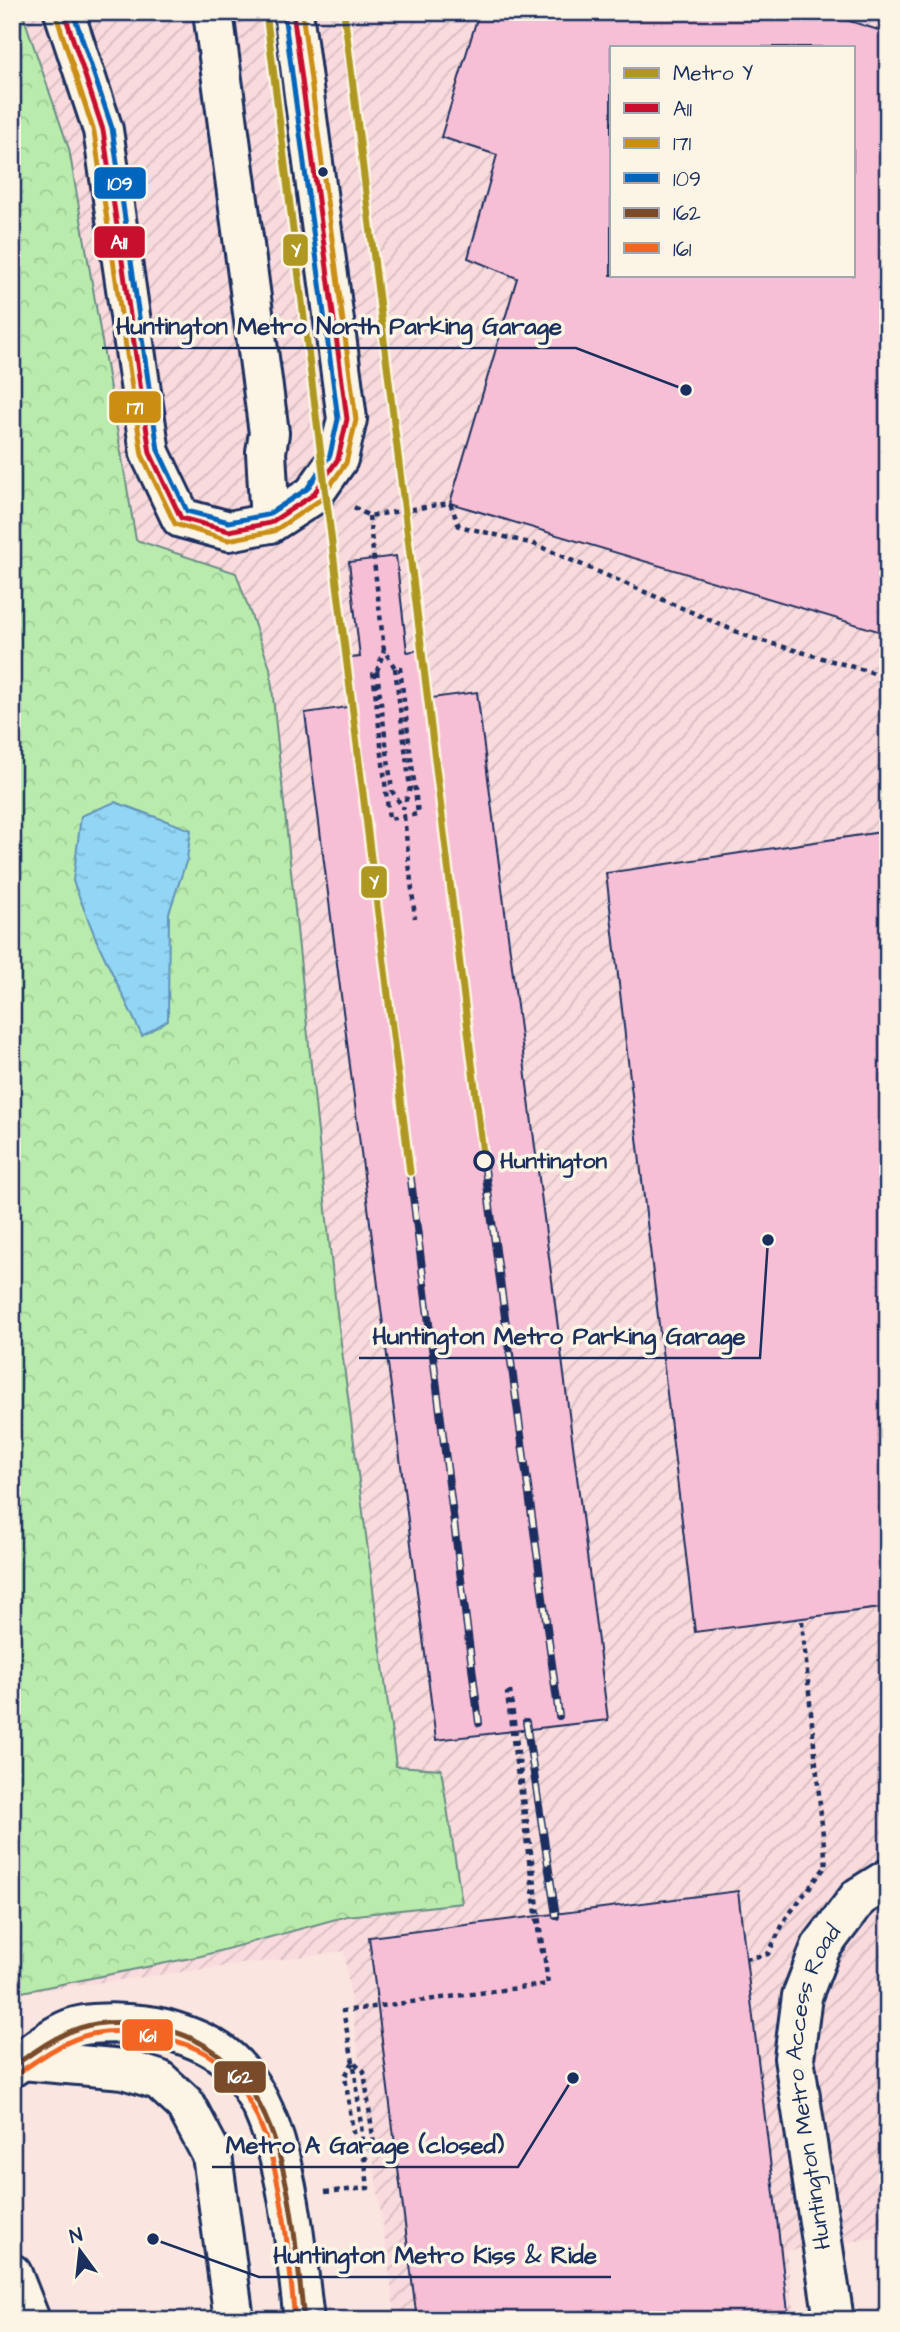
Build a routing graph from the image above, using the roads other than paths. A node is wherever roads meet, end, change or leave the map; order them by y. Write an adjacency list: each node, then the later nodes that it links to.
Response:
1 (64, 12): 4 (lane)
2 (213, 12): 4 (lane)
3 (293, 12): 4 (lane)
4 (270, 523)
5 (888, 1878): 11 (lane, Huntington Metro Access Road)
6 (17, 2064): 9 (lane); 10 (lane)
7 (12, 2274): 8 (lane)
8 (30, 2320)
9 (234, 2320)
10 (304, 2320)
11 (834, 2320)

